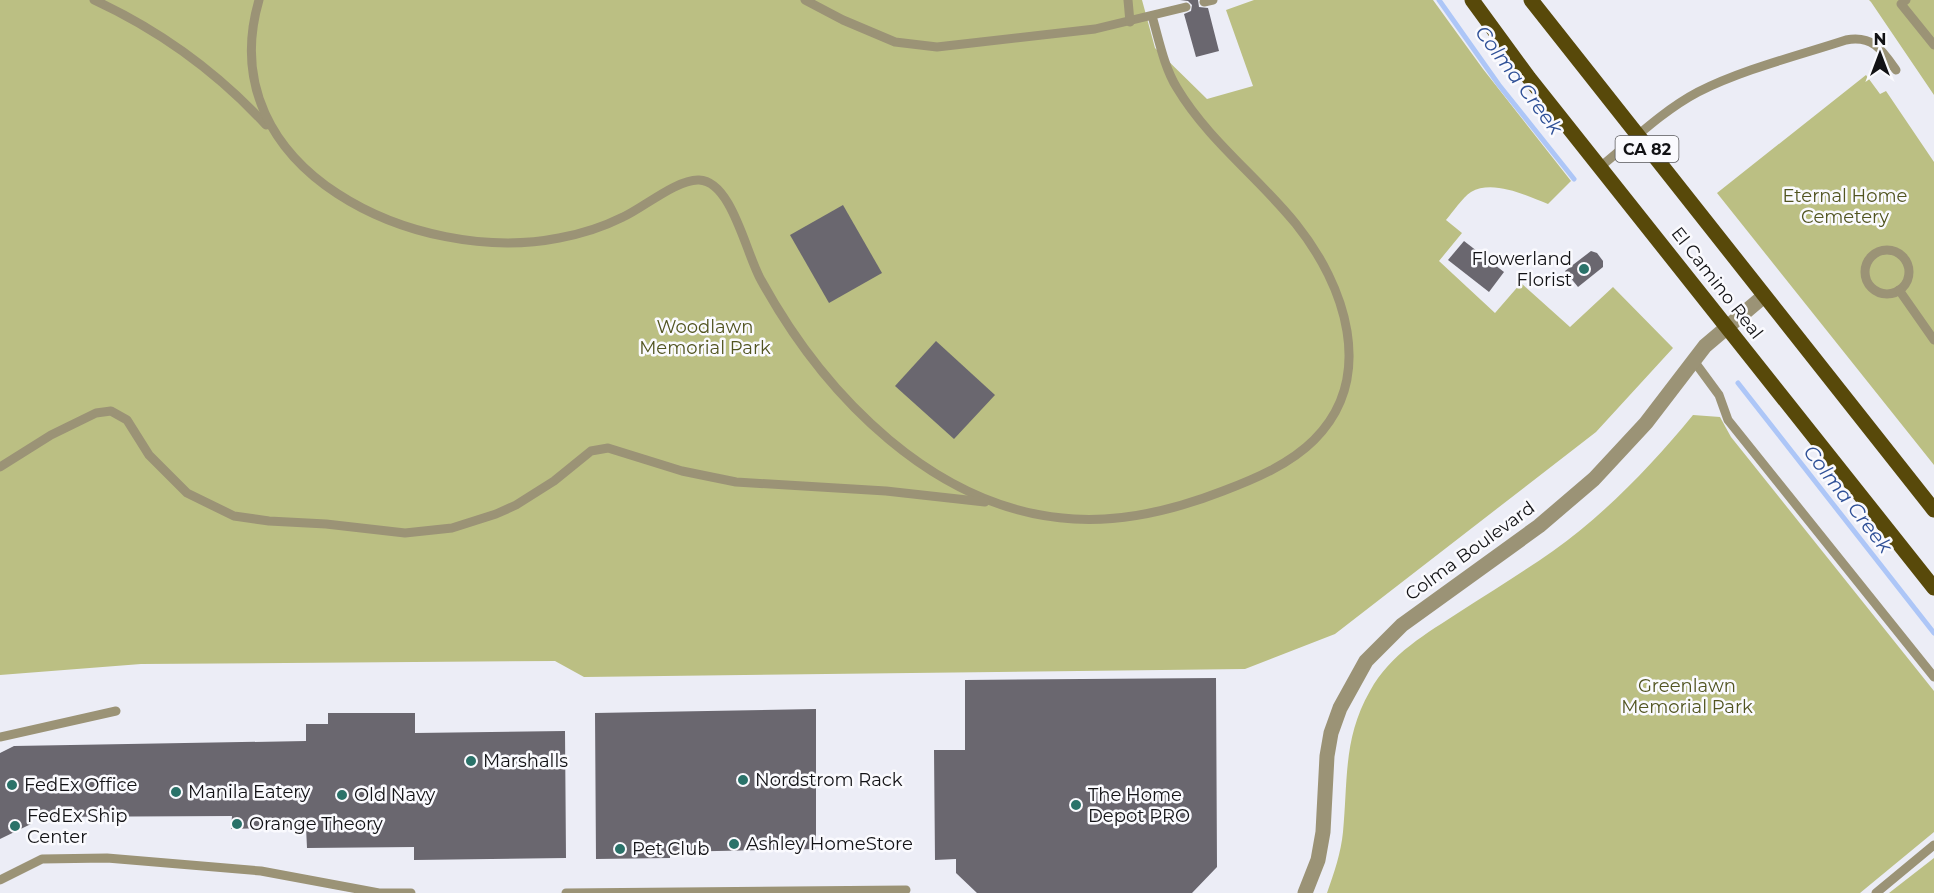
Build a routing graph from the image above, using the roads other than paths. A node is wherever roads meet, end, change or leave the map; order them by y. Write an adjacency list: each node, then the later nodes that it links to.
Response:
1 (94, 0): 14 (lane)
2 (259, 0): 14 (lane)
3 (805, 0): 10 (lane)
4 (1128, 0): 10 (lane)
5 (1472, 0): 15 (main road, El Camino Real / CA 82)
6 (1531, 0): 13 (main road, El Camino Real / CA 82)
7 (1903, 2): 11 (lane)
8 (1186, 7): 9 (lane)
9 (1152, 16): 10 (lane); 22 (lane)
10 (1130, 22)
11 (1934, 45)
12 (1896, 70): 13 (lane)
13 (1637, 136): 15 (lane); 17 (main road, El Camino Real / CA 82)
14 (280, 142): 22 (lane)
15 (1600, 167): 18 (main road, El Camino Real / CA 82)
16 (1899, 290): 16 (lane); 19 (lane)
17 (1764, 296): 18 (street, Colma Boulevard); 23 (main road, El Camino Real / CA 82)
18 (1726, 326): 20 (street, Colma Boulevard); 24 (main road, El Camino Real / CA 82)
19 (1934, 340)
20 (1694, 361): 25 (lane); 33 (street, Colma Boulevard)
21 (0, 467): 22 (lane)
22 (1008, 506)
23 (1934, 510)
24 (1934, 588)
25 (1934, 677)
26 (116, 711): 27 (lane)
27 (0, 737)
28 (1934, 845): 34 (lane)
29 (0, 880): 31 (lane)
30 (906, 891): 32 (lane)
31 (411, 893)
32 (566, 893)
33 (1305, 893)
34 (1876, 893)

